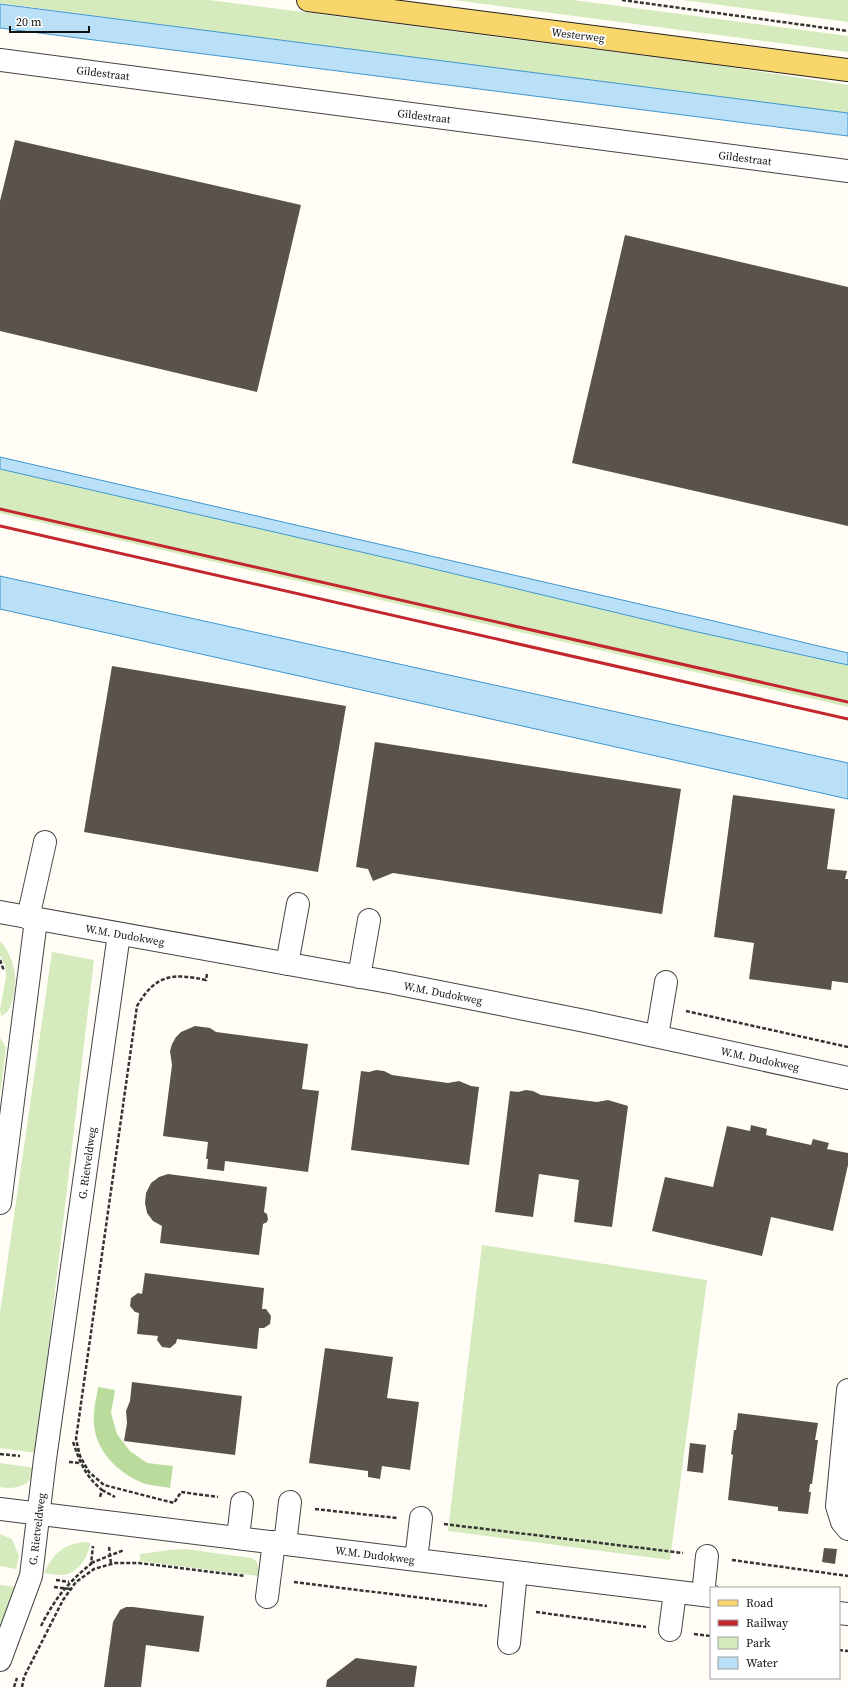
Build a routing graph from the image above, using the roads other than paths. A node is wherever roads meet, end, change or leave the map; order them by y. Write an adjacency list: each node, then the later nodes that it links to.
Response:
1 (308, 0): 3 (main road, Westerweg)
2 (0, 60): 4 (street, Gildestraat)
3 (848, 70)
4 (848, 171)
5 (45, 842): 8 (street)
6 (298, 904): 11 (street)
7 (0, 912): 8 (street, W.M. Dudokweg)
8 (32, 919): 10 (street, W.M. Dudokweg); 16 (street)
9 (370, 920): 12 (street)
10 (119, 934): 11 (street, W.M. Dudokweg); 21 (street, G. Rietveldweg)
11 (287, 964): 12 (street, W.M. Dudokweg)
12 (359, 977): 14 (street, W.M. Dudokweg)
13 (666, 982): 14 (street)
14 (657, 1036): 15 (street, W.M. Dudokweg)
15 (848, 1078)
16 (0, 1203)
17 (848, 1390): 23 (street)
18 (242, 1503): 24 (street)
19 (290, 1504): 25 (street)
20 (0, 1509): 21 (street, W.M. Dudokweg)
21 (38, 1514): 24 (street, W.M. Dudokweg); 34 (street, G. Rietveldweg)
22 (421, 1519): 27 (street)
23 (848, 1529)
24 (238, 1538): 25 (street, W.M. Dudokweg)
25 (280, 1543): 27 (street, W.M. Dudokweg); 29 (street)
26 (707, 1556): 31 (street)
27 (416, 1560): 28 (street, W.M. Dudokweg)
28 (516, 1572): 30 (street, W.M. Dudokweg); 33 (street)
29 (268, 1588)
30 (675, 1592): 31 (street, W.M. Dudokweg); 32 (street)
31 (707, 1596)
32 (670, 1630)
33 (509, 1643)
34 (0, 1660)

